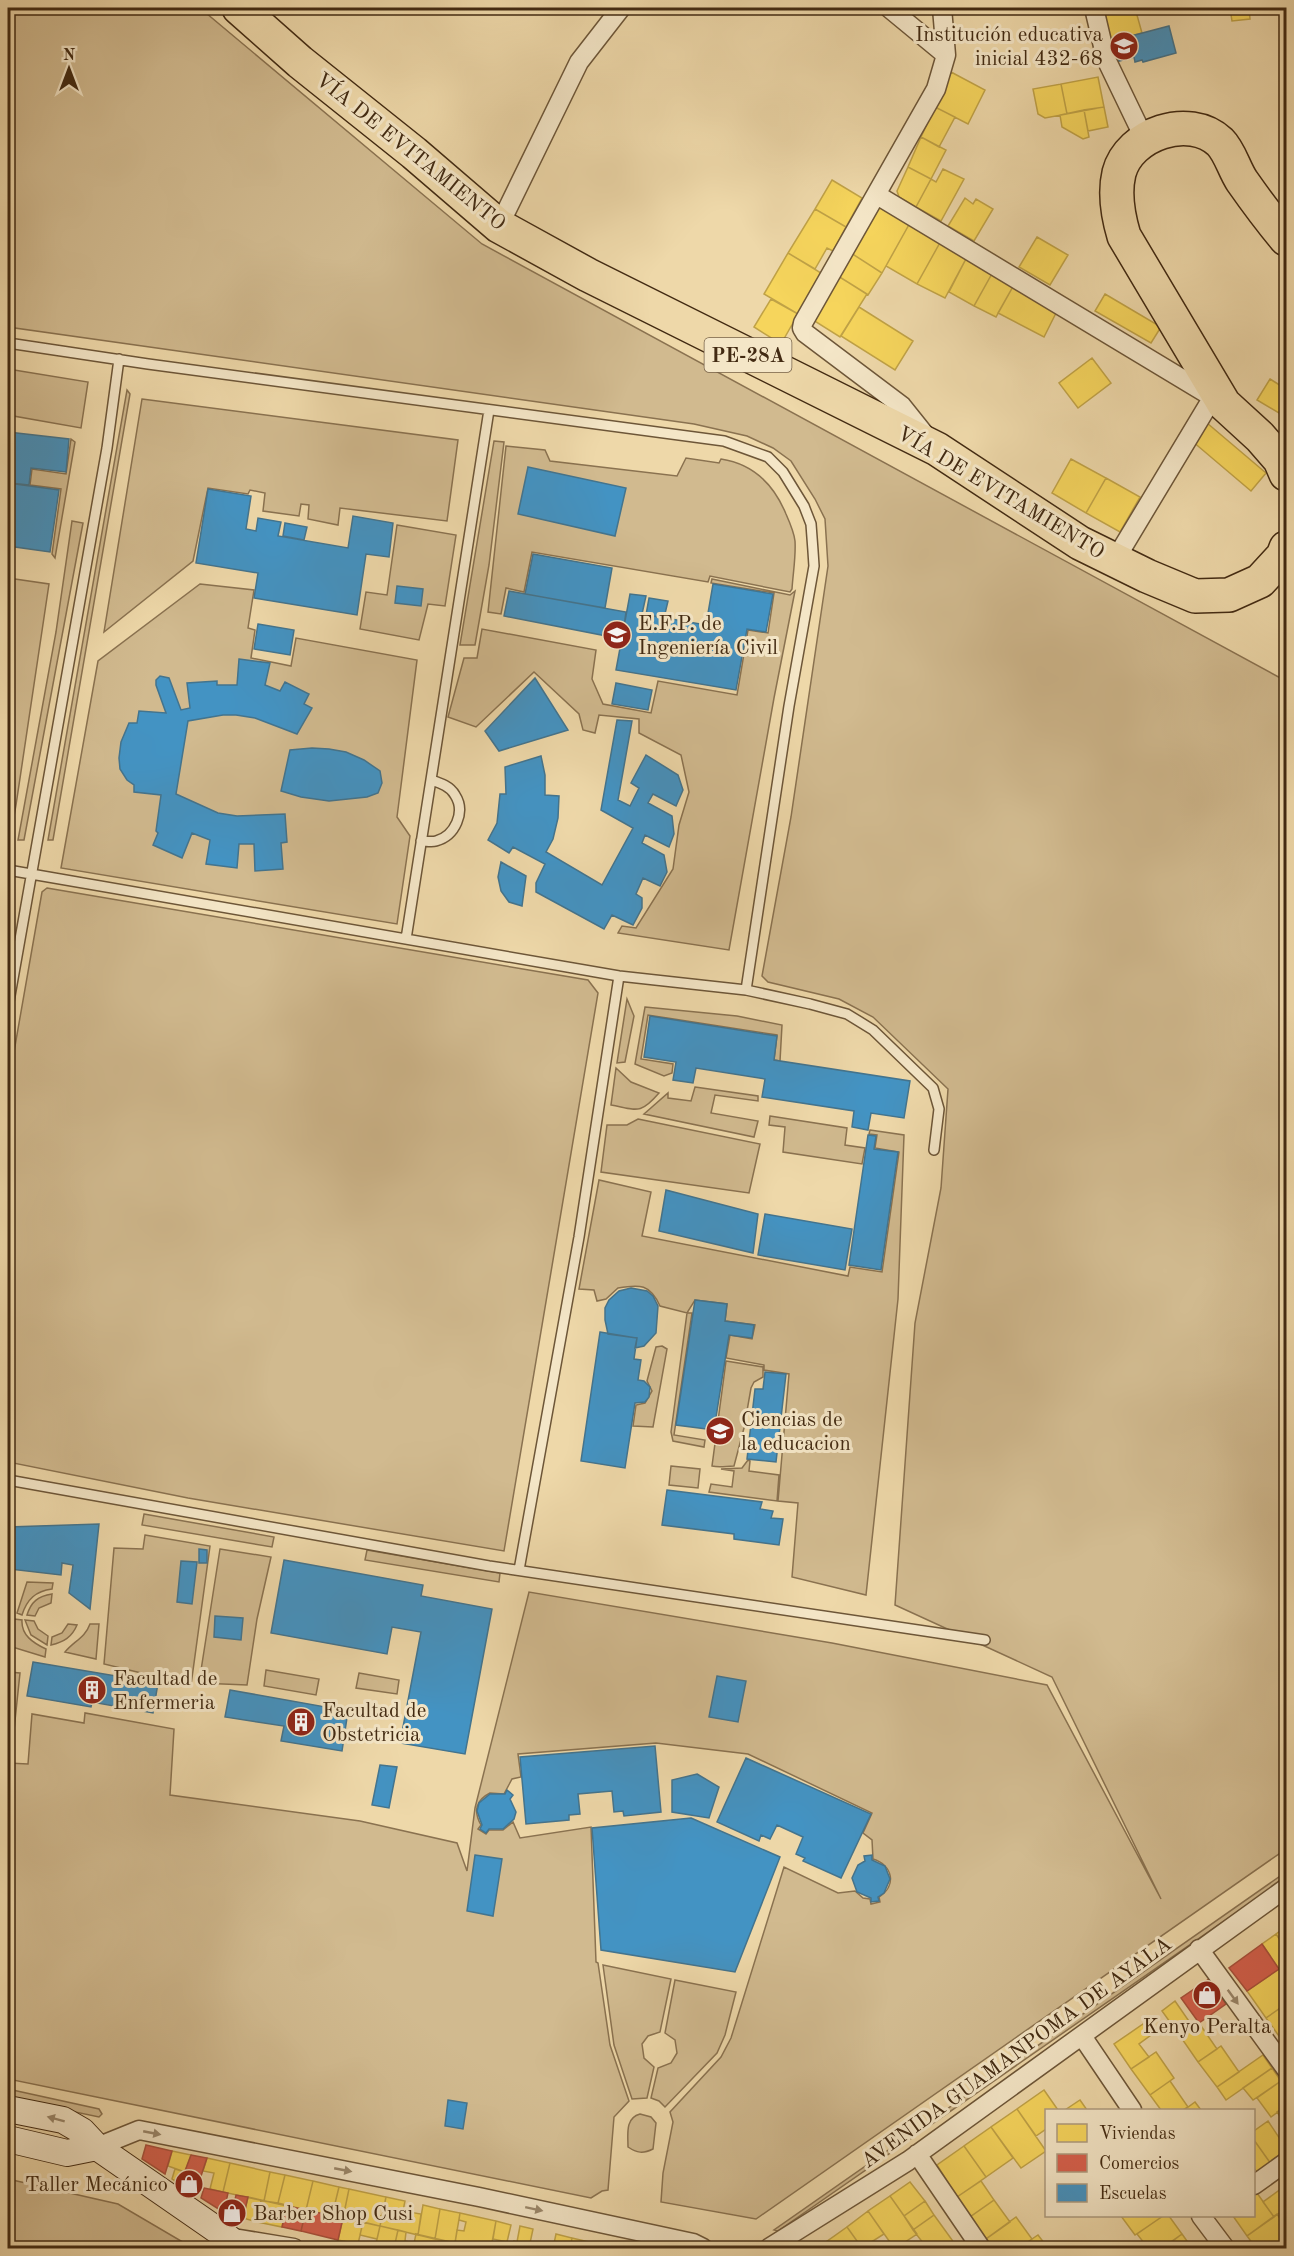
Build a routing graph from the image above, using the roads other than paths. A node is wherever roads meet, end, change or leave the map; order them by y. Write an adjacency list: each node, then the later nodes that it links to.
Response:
1 (239, 8): 9 (highway, VÍA DE EVITAMIENTO / PE-28A)
2 (621, 8): 9 (street)
3 (889, 8): 6 (street)
4 (942, 8): 6 (street)
5 (1094, 8): 7 (street)
6 (946, 55): 8 (street)
7 (1145, 140): 10 (highway); 13 (highway)
8 (877, 195): 13 (street); 15 (street)
9 (499, 226): 15 (highway, VÍA DE EVITAMIENTO / PE-28A)
10 (1287, 239)
11 (8, 343): 12 (lane)
12 (119, 360): 14 (lane); 22 (lane)
13 (1218, 400): 16 (highway); 18 (street)
14 (489, 410): 19 (lane); 25 (lane)
15 (937, 449): 18 (highway, VÍA DE EVITAMIENTO / PE-28A)
16 (1287, 474)
17 (1287, 548): 18 (highway, VÍA DE EVITAMIENTO / PE-28A)
18 (1115, 560)
19 (431, 780): 20 (lane); 20 (lane)
20 (421, 841): 23 (lane)
21 (8, 870): 22 (lane)
22 (31, 874): 23 (lane); 26 (lane)
23 (406, 939): 24 (lane)
24 (619, 976): 25 (lane); 29 (lane)
25 (746, 990): 27 (lane)
26 (8, 1007)
27 (934, 1150)
28 (8, 1480): 29 (lane)
29 (519, 1570): 30 (lane)
30 (985, 1640)
31 (1287, 1888): 32 (street, AVENIDA GUAMANPOMA DE AYALA)
32 (1199, 1949): 33 (street, AVENIDA GUAMANPOMA DE AYALA); 34 (street, one-way to 34)
33 (1082, 2036): 36 (street); 39 (street, AVENIDA GUAMANPOMA DE AYALA)
34 (1287, 2069)
35 (8, 2109): 38 (street, one-way to 35)
36 (1131, 2109)
37 (8, 2139): 38 (street)
38 (97, 2147): 43 (street); 45 (street, one-way to 45)
39 (917, 2154): 46 (street, AVENIDA GUAMANPOMA DE AYALA); 47 (street)
40 (1287, 2162): 41 (street)
41 (1255, 2184)
42 (1204, 2217): 48 (street)
43 (233, 2243): 44 (street)
44 (294, 2248)
45 (703, 2248)
46 (769, 2248)
47 (981, 2248)
48 (1225, 2248)

